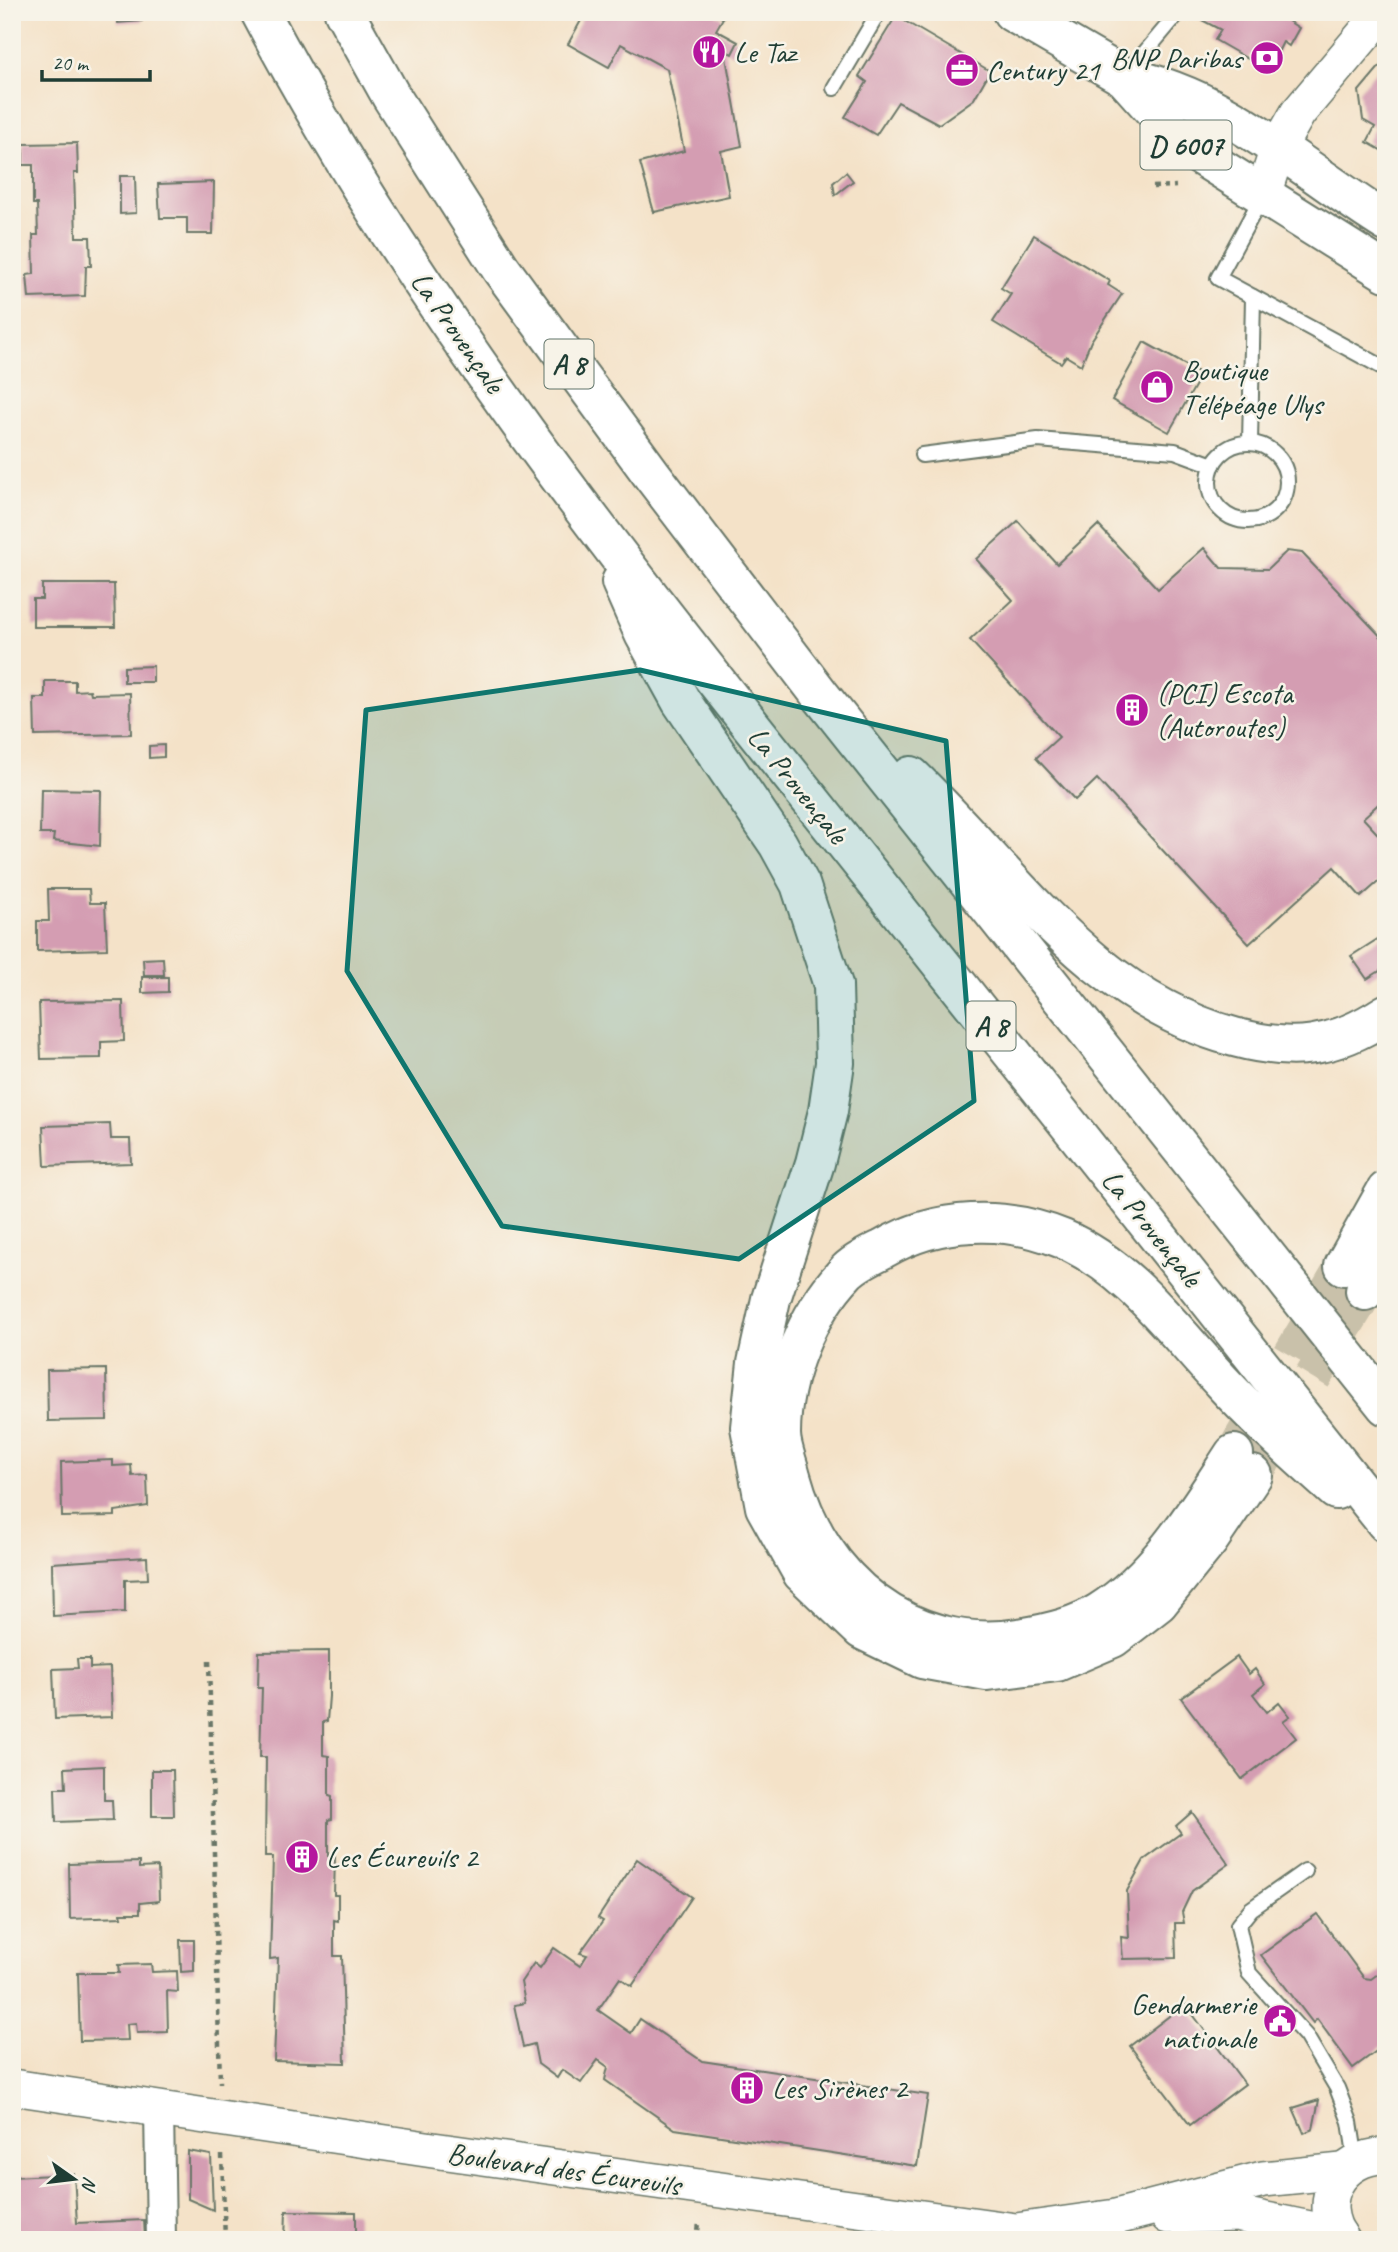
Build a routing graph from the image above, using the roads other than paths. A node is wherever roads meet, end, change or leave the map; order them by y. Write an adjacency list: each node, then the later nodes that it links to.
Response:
1 (260, 12): 18 (main road, La Provençale / A 8)
2 (344, 12): 19 (main road, A 8)
3 (878, 12): 8 (lane)
4 (1012, 12): 7 (main road, D 6007)
5 (1180, 12): 7 (lane)
6 (1383, 12): 9 (street)
7 (1125, 77): 9 (main road, D 6007); 10 (main road, D 6007)
8 (834, 88)
9 (1278, 148): 10 (street); 11 (main road, D 6007)
10 (1263, 195): 12 (main road, D 6007); 13 (lane)
11 (1386, 222)
12 (1386, 272)
13 (1254, 297): 14 (lane); 15 (lane)
14 (1386, 369)
15 (1250, 443): 17 (lane); 17 (lane)
16 (922, 455): 17 (lane)
17 (1213, 465)
18 (598, 528): 24 (main road, La Provençale / A 8); 25 (main road)
19 (821, 696): 20 (main road); 23 (main road, A 8)
20 (1386, 1014)
21 (1386, 1191): 22 (main road)
22 (1386, 1256)
23 (1386, 1406)
24 (1386, 1523)
25 (1386, 1532)
26 (1305, 1871): 29 (lane)
27 (12, 2087): 28 (street, Boulevard des Écureuils)
28 (159, 2109): 30 (street, Boulevard des Écureuils); 32 (street)
29 (1361, 2163): 30 (street, Boulevard des Écureuils); 31 (street)
30 (1116, 2217): 31 (street, Boulevard des Écureuils)
31 (1341, 2238)
32 (161, 2240)

